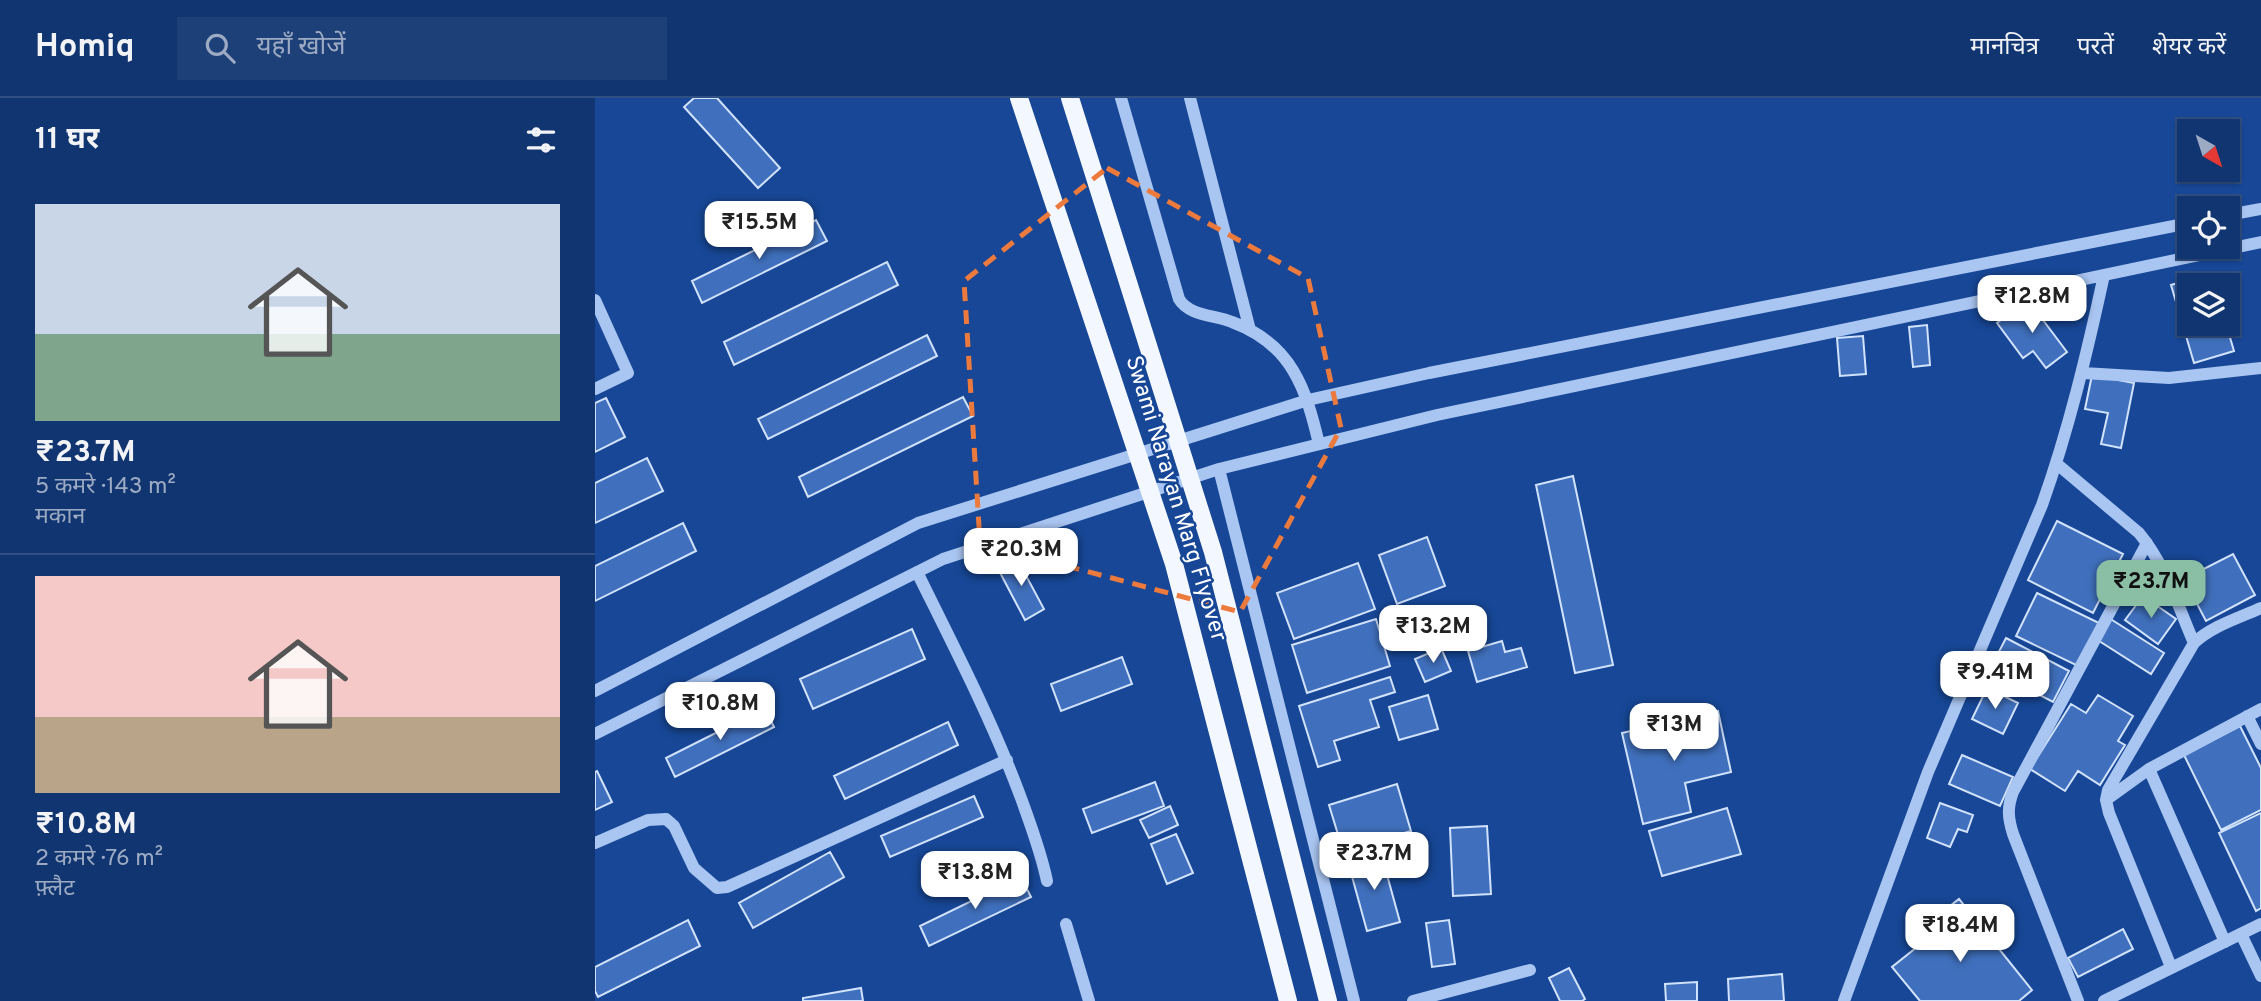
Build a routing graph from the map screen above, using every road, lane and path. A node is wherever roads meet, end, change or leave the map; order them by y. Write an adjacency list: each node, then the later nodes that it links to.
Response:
1 (1019, 98): 41 (main road, Swami Narayan Marg Flyover)
2 (1070, 98): 42 (main road, Swami Narayan Marg Flyover)
3 (1121, 98): 11 (street)
4 (1189, 98): 11 (street)
5 (2261, 209): 6 (street)
6 (2240, 213)
7 (2177, 225): 15 (street)
8 (2261, 243): 9 (street)
9 (2104, 275): 13 (street); 16 (street)
10 (595, 300): 14 (street)
11 (1249, 330): 15 (street)
12 (2261, 368): 13 (street)
13 (2083, 373): 17 (street)
14 (595, 389)
15 (1308, 400): 16 (street); 23 (street)
16 (1319, 444): 18 (street)
17 (2057, 464): 19 (street); 45 (street)
18 (1219, 469): 20 (street); 43 (street)
19 (2147, 543): 22 (street); 46 (street)
20 (917, 572): 26 (street); 28 (street)
21 (2261, 608): 22 (street)
22 (2194, 643): 30 (street)
23 (595, 691)
24 (2261, 709): 25 (street)
25 (2248, 716): 27 (street); 29 (street)
26 (595, 734)
27 (2261, 744)
28 (1007, 760): 31 (street); 32 (street)
29 (2149, 769): 30 (street); 36 (street)
30 (2106, 800): 37 (street)
31 (595, 844)
32 (1047, 881)
33 (1066, 924): 40 (street)
34 (2261, 924): 35 (street)
35 (2241, 933): 36 (street); 39 (street)
36 (2225, 942): 37 (street)
37 (2171, 967): 47 (street)
38 (1530, 970): 44 (street)
39 (2261, 976)
40 (1089, 1001)
41 (1288, 1001)
42 (1328, 1001)
43 (1354, 1001)
44 (1413, 1001)
45 (1844, 1001)
46 (2078, 1001)
47 (2104, 1001)

